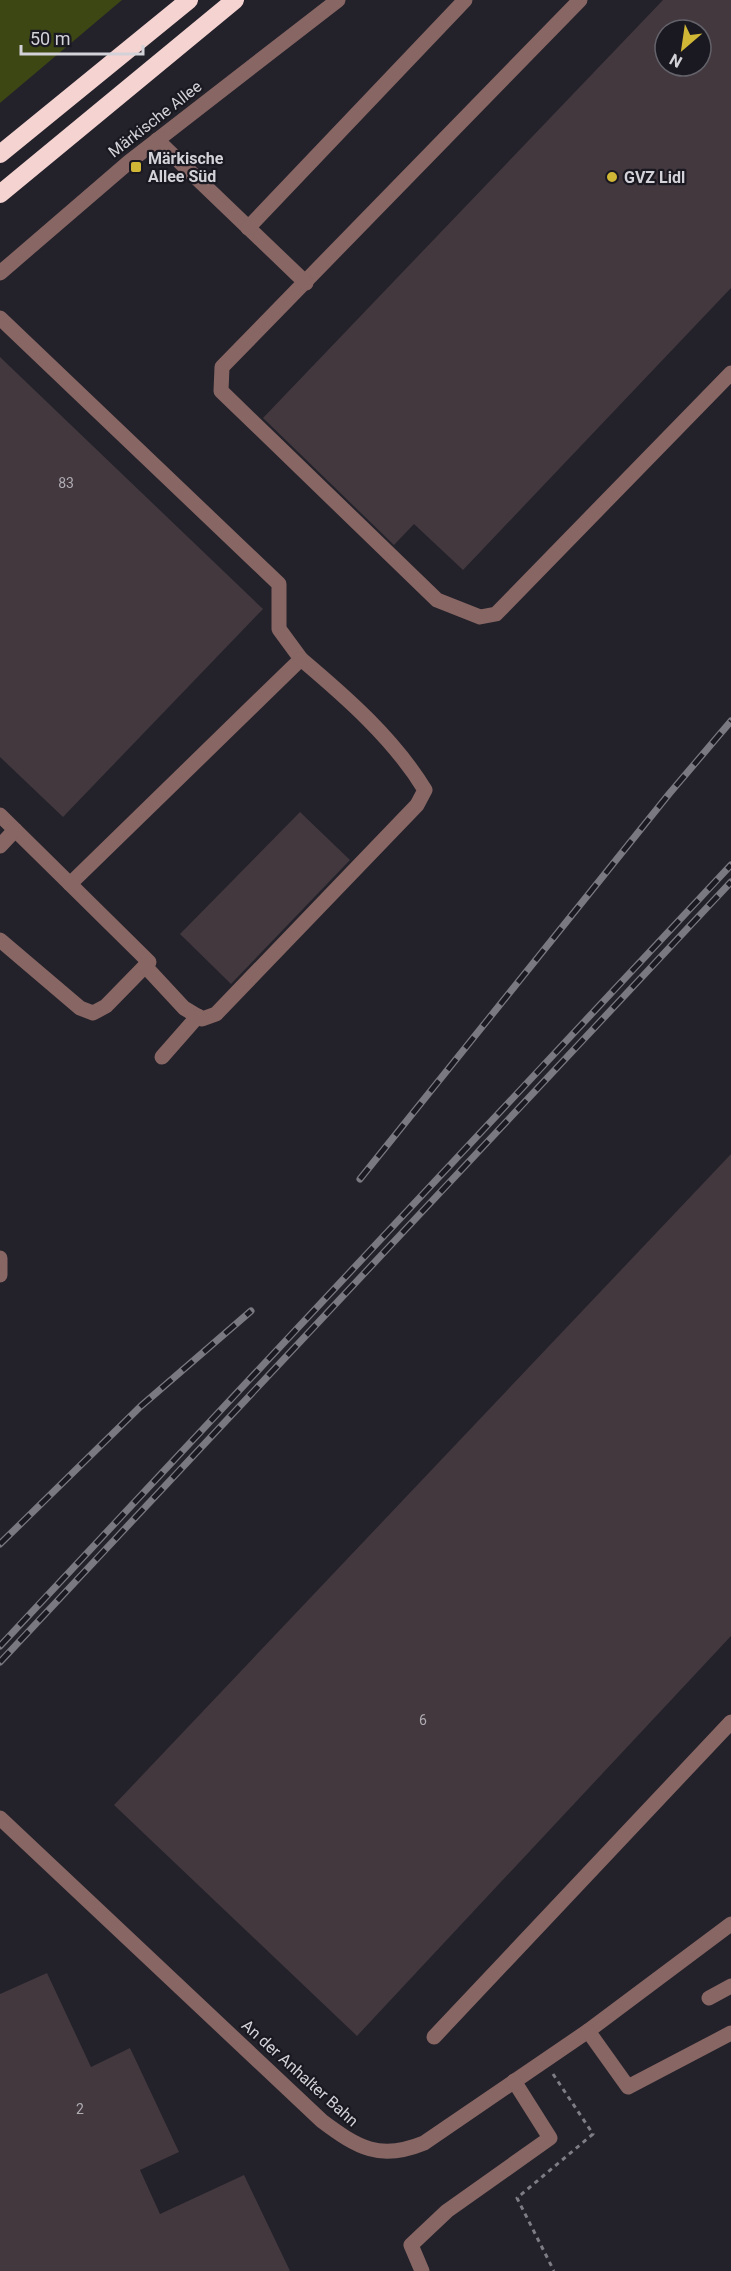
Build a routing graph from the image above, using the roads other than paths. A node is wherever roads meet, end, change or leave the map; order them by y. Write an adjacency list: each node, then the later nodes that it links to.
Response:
1 (189, 0): 7 (highway)
2 (235, 0): 8 (highway)
3 (338, 0): 6 (street, Märkische Allee)
4 (465, 0): 9 (street)
5 (580, 0): 11 (street)
6 (157, 140): 9 (street); 10 (street, Märkische Allee)
7 (0, 154)
8 (0, 194)
9 (248, 228): 11 (street)
10 (0, 273)
11 (306, 283): 13 (street)
12 (0, 318): 14 (street)
13 (731, 373)
14 (302, 659): 18 (street); 21 (street)
15 (0, 814): 16 (street)
16 (15, 830): 17 (street); 18 (street)
17 (0, 846)
18 (70, 884): 20 (street)
19 (0, 940): 20 (street)
20 (145, 966): 21 (street)
21 (198, 1016): 22 (street)
22 (162, 1057)
23 (0, 1258): 24 (street)
24 (0, 1275)
25 (731, 1722): 32 (street)
26 (0, 1818): 33 (street, An der Anhalter Bahn)
27 (731, 1924): 30 (street, An der Anhalter Bahn)
28 (731, 1986): 29 (street)
29 (709, 1998)
30 (588, 2031): 31 (street); 33 (street, An der Anhalter Bahn)
31 (731, 2033)
32 (434, 2037)
33 (514, 2081): 34 (street)
34 (422, 2271)

